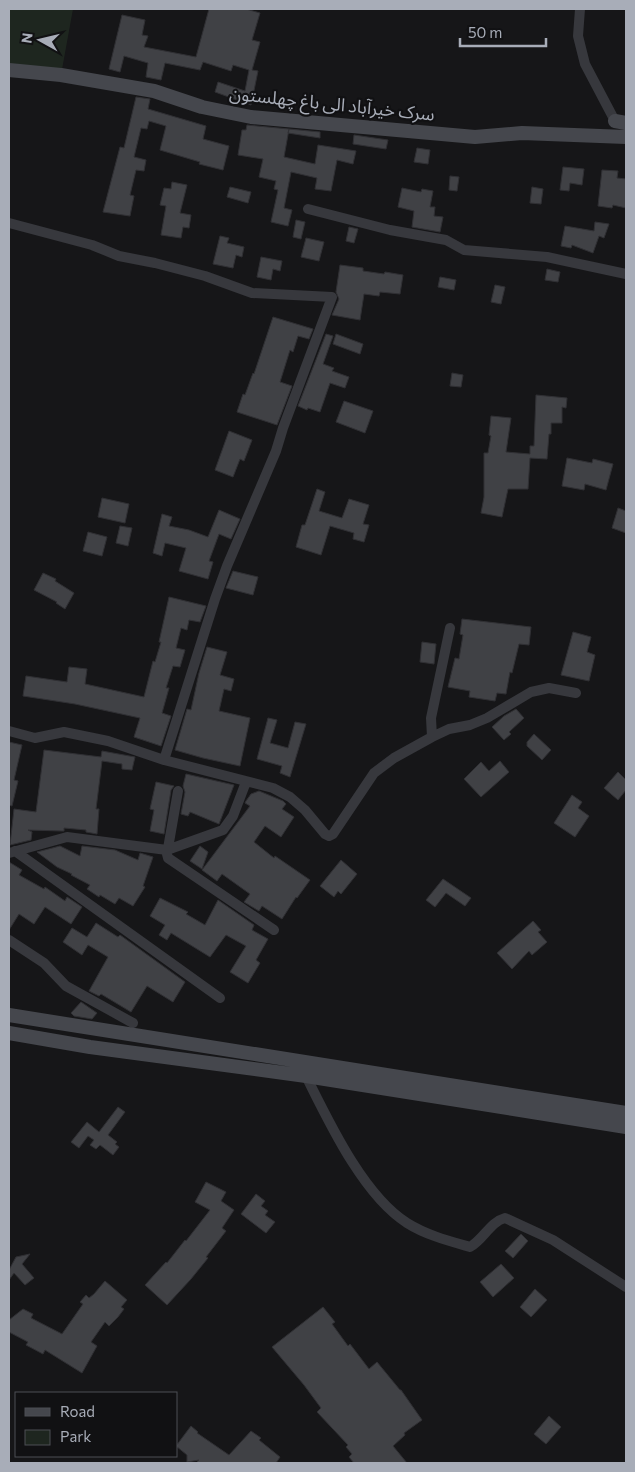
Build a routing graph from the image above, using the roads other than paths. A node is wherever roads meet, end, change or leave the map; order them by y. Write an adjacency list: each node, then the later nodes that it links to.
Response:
1 (580, 9): 3 (street)
2 (9, 70): 4 (main road, سرک خیرآباد الی باغ چهلستون)
3 (620, 122)
4 (626, 137)
5 (308, 210): 7 (street)
6 (9, 223): 12 (street)
7 (626, 274)
8 (450, 628): 11 (street)
9 (576, 693): 11 (street)
10 (9, 731): 12 (street)
11 (432, 737): 13 (street)
12 (164, 760): 13 (street)
13 (246, 782): 15 (street)
14 (178, 791): 15 (street)
15 (167, 850): 16 (street); 17 (street)
16 (12, 852): 19 (street)
17 (274, 930)
18 (9, 940): 21 (street)
19 (220, 998)
20 (9, 1015): 24 (main road)
21 (133, 1023)
22 (9, 1033): 23 (main road)
23 (306, 1076): 25 (main road); 26 (street)
24 (626, 1113)
25 (626, 1127)
26 (626, 1288)

